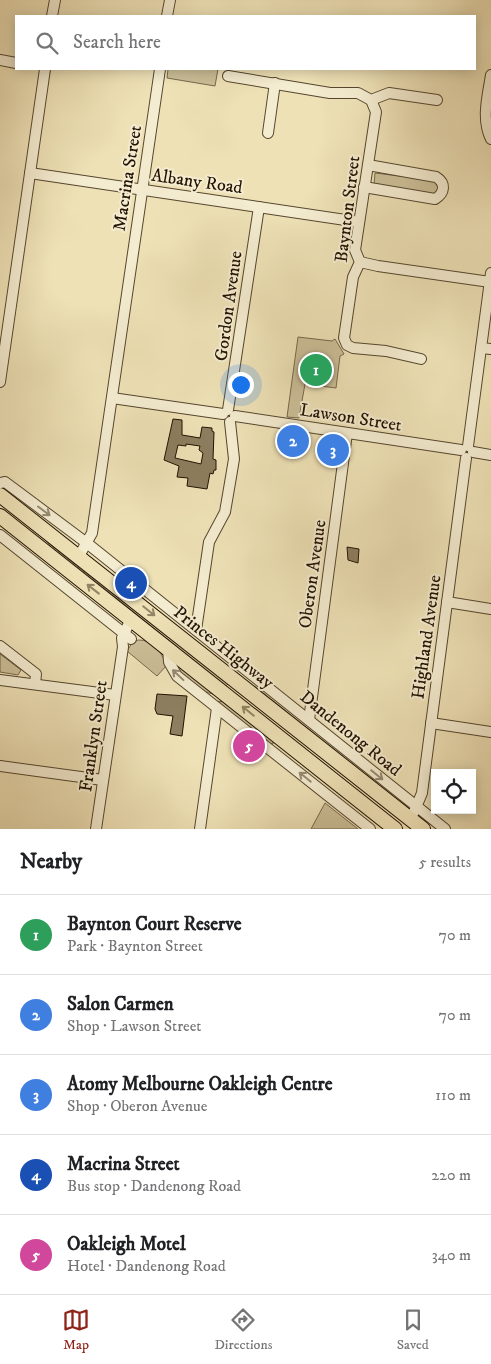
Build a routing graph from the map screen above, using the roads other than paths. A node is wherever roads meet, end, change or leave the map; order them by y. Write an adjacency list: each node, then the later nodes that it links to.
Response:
1 (55, 0): 3 (street)
2 (170, 0): 4 (street)
3 (52, 15)
4 (167, 15)
5 (0, 60): 6 (street)
6 (15, 63)
7 (45, 70): 17 (street)
8 (160, 70): 19 (street, Macrina Street)
9 (491, 75): 15 (street)
10 (228, 76): 11 (street)
11 (275, 83): 12 (street); 14 (street)
12 (371, 100): 13 (street); 16 (street, Baynton Street)
13 (437, 100)
14 (268, 133)
15 (491, 139)
16 (368, 166): 18 (street, Baynton Street); 18 (street)
17 (30, 173): 19 (street, Albany Road); 26 (street)
18 (364, 187): 21 (street, Baynton Street)
19 (142, 189): 20 (street, Albany Road); 27 (street, Macrina Street)
20 (259, 207): 21 (street, Albany Road); 28 (street, Gordon Avenue)
21 (359, 222): 22 (street, Baynton Street)
22 (360, 262): 23 (street); 25 (street, Baynton Street)
23 (490, 277): 24 (street, Highland Avenue)
24 (486, 349): 30 (street, Highland Avenue)
25 (421, 359)
26 (0, 382)
27 (112, 398): 28 (street, Lawson Street); 36 (street, Macrina Street)
28 (229, 415): 29 (street, Lawson Street); 41 (street, Gordon Avenue)
29 (347, 433): 30 (street, Lawson Street); 52 (street, Oberon Avenue)
30 (467, 452): 31 (street, Lawson Street); 38 (street, Highland Avenue)
31 (491, 455)
32 (0, 483): 36 (street, Dandenong Road, one-way to 36)
33 (0, 495): 37 (highway, Princes Highway)
34 (0, 516): 40 (highway, Princes Highway, one-way to 34)
35 (0, 535): 43 (street)
36 (88, 544): 37 (street, Macrina Street); 41 (street, Dandenong Road)
37 (79, 556): 54 (highway, Princes Highway, one-way to 54)
38 (447, 602): 39 (street); 53 (street, Highland Avenue)
39 (491, 609)
40 (131, 619): 42 (highway, Princes Highway); 43 (street, Franklyn Street)
41 (196, 630): 52 (street, Dandenong Road)
42 (149, 633): 43 (street); 45 (highway, Princes Highway)
43 (127, 636): 48 (street, Franklyn Street)
44 (0, 646): 47 (street)
45 (168, 648): 49 (street, one-way to 45); 50 (highway, Princes Highway)
46 (0, 680): 47 (street)
47 (35, 684): 48 (street)
48 (115, 695): 60 (street, Franklyn Street)
49 (206, 698): 50 (street); 51 (street)
50 (232, 699): 56 (highway, Princes Highway, one-way to 50)
51 (218, 708): 57 (street); 64 (street)
52 (309, 720): 62 (street, Dandenong Road, one-way to 62)
53 (431, 722): 55 (street); 62 (street, Highland Avenue)
54 (296, 728): 56 (street, Dandenong Road); 62 (highway, Princes Highway)
55 (491, 732)
56 (286, 742): 57 (street); 59 (highway, Princes Highway)
57 (270, 749): 61 (street, one-way to 57)
58 (0, 766): 60 (street)
59 (332, 778): 61 (street); 66 (highway, Princes Highway)
60 (103, 780): 63 (street, Franklyn Street)
61 (335, 801): 65 (street)
62 (413, 813): 67 (highway, Princes Highway); 68 (street, Dandenong Road)
63 (96, 829)
64 (200, 829)
65 (370, 829)
66 (395, 829)
67 (423, 829)
68 (444, 829)

